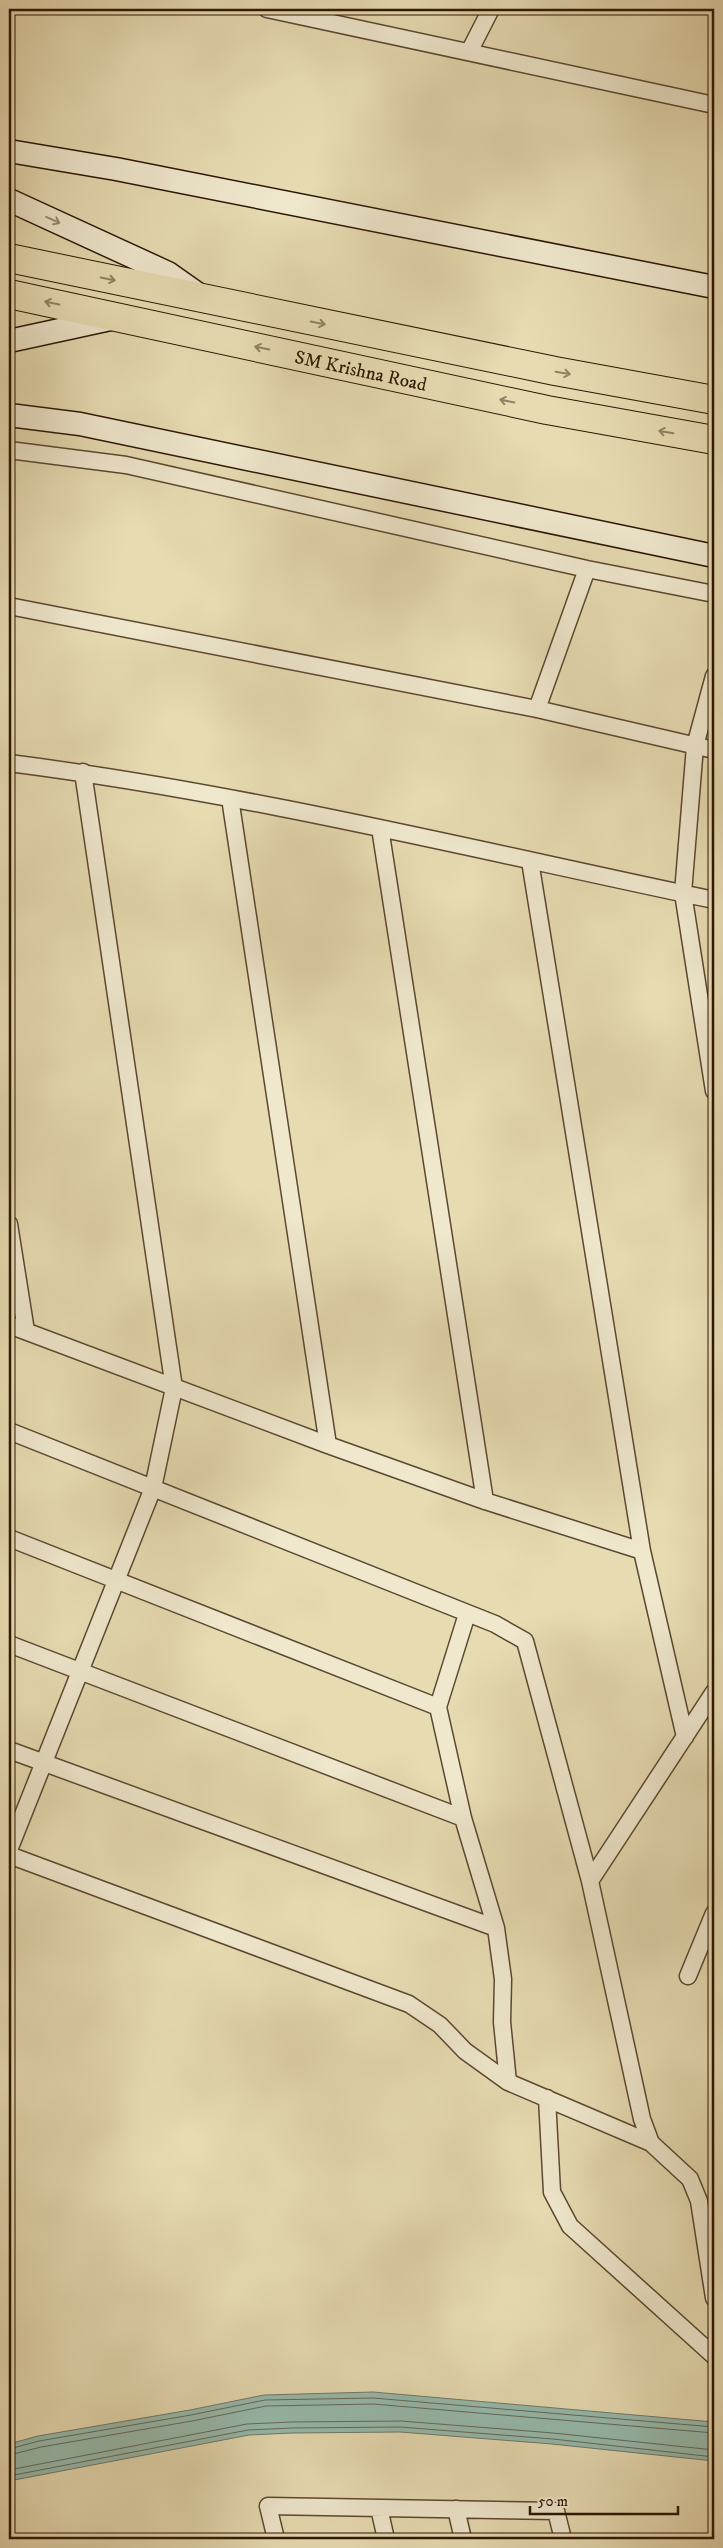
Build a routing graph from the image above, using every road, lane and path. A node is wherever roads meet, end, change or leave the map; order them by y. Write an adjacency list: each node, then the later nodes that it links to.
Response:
1 (267, 9): 3 (street)
2 (491, 9): 3 (street)
3 (469, 52): 4 (street)
4 (714, 105)
5 (9, 151): 8 (street)
6 (9, 200): 10 (street, one-way to 10)
7 (9, 258): 10 (highway, SM Krishna Road, one-way to 10)
8 (714, 287)
9 (9, 294): 11 (highway, SM Krishna Road, one-way to 9)
10 (207, 301): 13 (highway, SM Krishna Road, one-way to 13)
11 (118, 317): 12 (street); 15 (highway, SM Krishna Road, one-way to 11)
12 (9, 341)
13 (714, 400)
14 (9, 415): 17 (street)
15 (714, 440)
16 (9, 450): 18 (street)
17 (714, 556)
18 (587, 570): 19 (street); 22 (street)
19 (714, 594)
20 (9, 606): 22 (street)
21 (714, 676): 23 (street)
22 (537, 709): 23 (street)
23 (695, 746): 24 (street); 30 (street)
24 (714, 750)
25 (9, 763): 26 (street)
26 (83, 772): 27 (street); 36 (street)
27 (230, 798): 28 (street); 38 (street)
28 (380, 828): 29 (street); 40 (street)
29 (530, 861): 30 (street); 42 (street)
30 (684, 893): 31 (street); 32 (street)
31 (714, 900)
32 (714, 1091)
33 (9, 1224): 35 (street)
34 (9, 1325): 35 (street)
35 (26, 1332): 36 (street)
36 (174, 1388): 38 (street); 39 (street)
37 (9, 1431): 39 (street)
38 (328, 1445): 40 (street)
39 (152, 1488): 43 (street); 44 (street)
40 (485, 1501): 42 (street)
41 (9, 1538): 43 (street)
42 (642, 1551): 49 (street)
43 (116, 1579): 46 (street); 48 (street)
44 (467, 1614): 48 (street); 55 (street)
45 (9, 1644): 46 (street)
46 (79, 1673): 51 (street); 52 (street)
47 (714, 1692): 49 (street)
48 (438, 1707): 52 (street)
49 (684, 1737): 55 (street)
50 (9, 1750): 51 (street)
51 (44, 1763): 53 (street); 57 (street)
52 (463, 1818): 57 (street)
53 (9, 1850)
54 (9, 1855): 59 (street)
55 (590, 1881): 61 (street)
56 (714, 1913): 58 (street)
57 (496, 1928): 59 (street)
58 (688, 1976)
59 (508, 2082): 60 (street)
60 (547, 2098): 61 (street); 63 (street)
61 (651, 2143): 62 (street)
62 (714, 2298)
63 (714, 2356)
64 (379, 2508): 65 (street); 66 (street); 67 (street)
65 (456, 2509): 68 (street); 69 (street)
66 (276, 2539)
67 (386, 2539)
68 (463, 2539)
69 (563, 2539)

